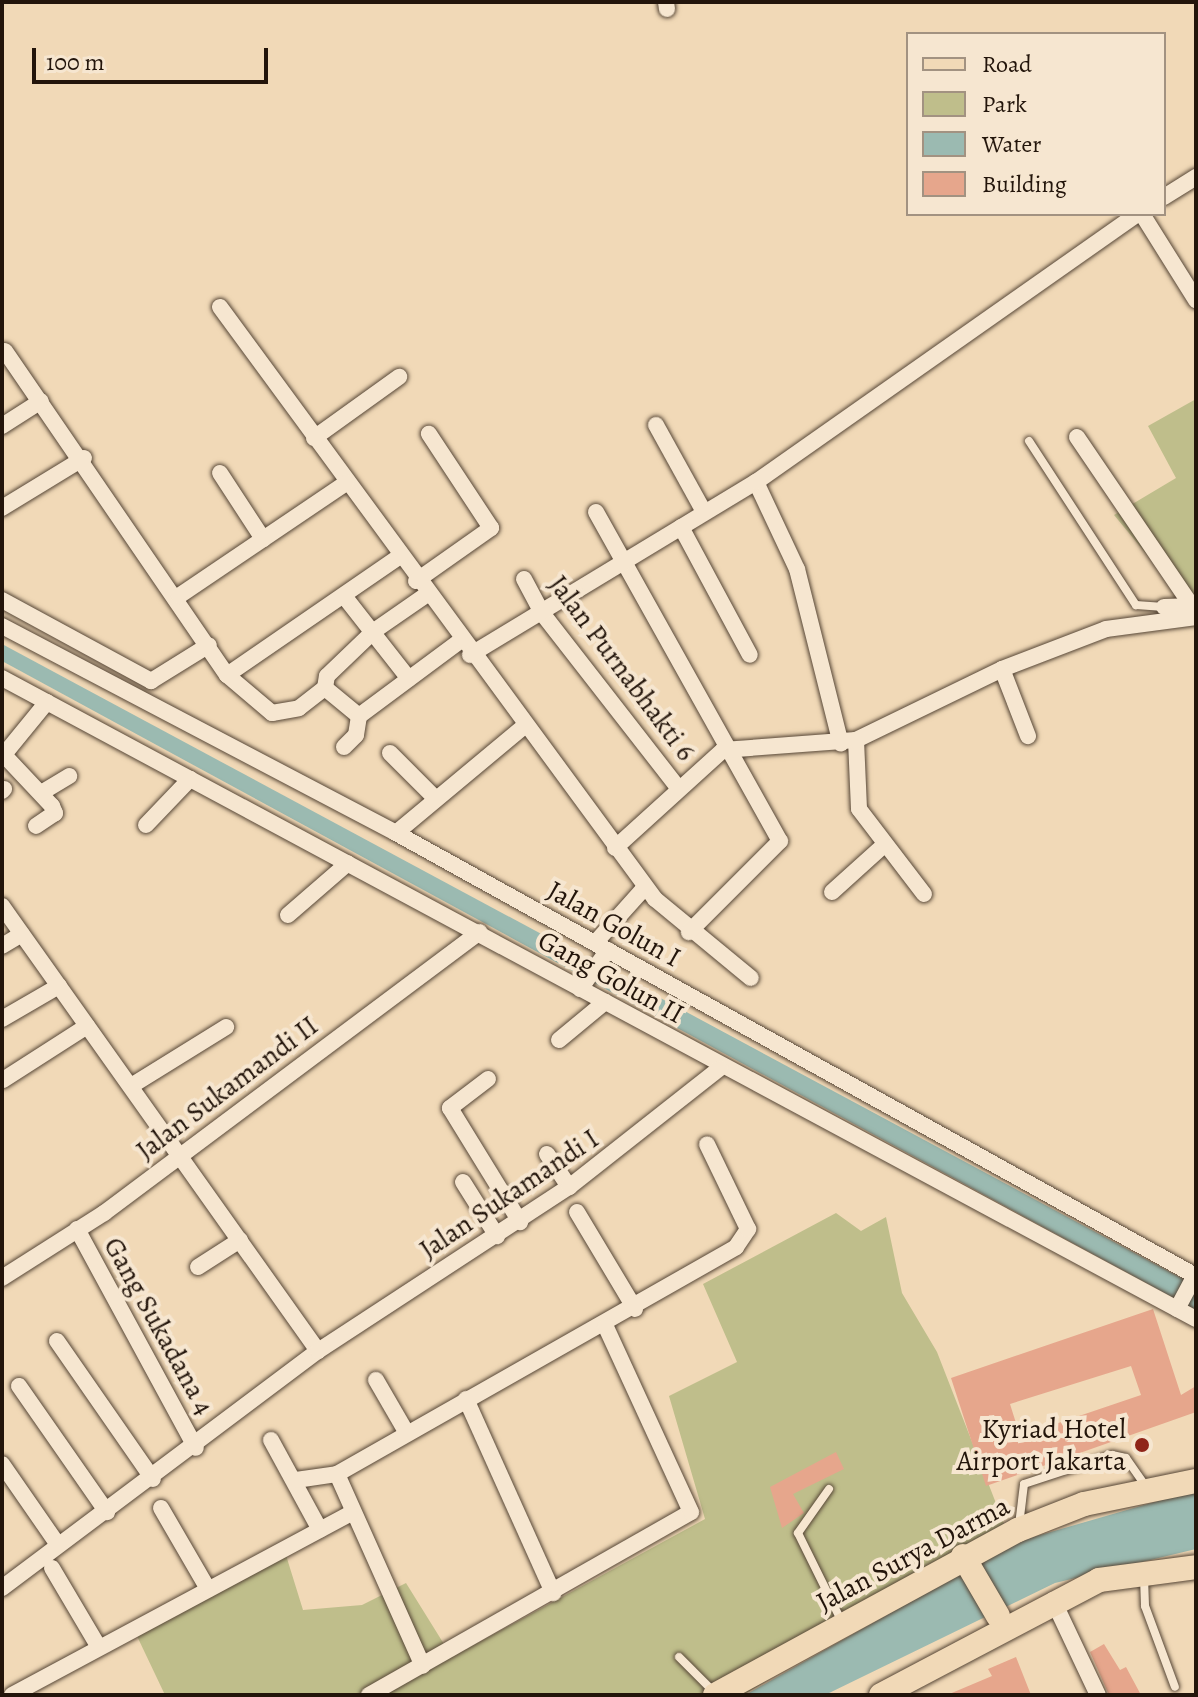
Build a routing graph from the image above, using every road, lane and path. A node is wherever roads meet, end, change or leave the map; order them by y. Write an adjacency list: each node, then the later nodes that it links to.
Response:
1 (1196, 177): 2 (street)
2 (1166, 196)
3 (1137, 216): 18 (street)
4 (1141, 216): 5 (street)
5 (1196, 300)
6 (220, 307): 14 (street)
7 (5, 351): 9 (street)
8 (399, 377): 14 (street)
9 (41, 401): 11 (street); 16 (street)
10 (656, 425): 22 (street)
11 (2, 426)
12 (429, 434): 28 (street)
13 (1077, 437): 33 (street)
14 (314, 438): 19 (street)
15 (1029, 441): 32 (lane)
16 (84, 458): 20 (street); 29 (street)
17 (220, 473): 24 (street)
18 (756, 482): 22 (street); 49 (street)
19 (346, 483): 24 (street); 25 (street)
20 (2, 508)
21 (596, 512): 26 (street)
22 (704, 512): 23 (street)
23 (681, 527): 26 (street); 39 (street)
24 (263, 539): 29 (street)
25 (399, 557): 28 (street); 30 (street)
26 (627, 562): 34 (street); 51 (street)
27 (524, 579): 34 (street, Jalan Purnabhakti 6)
28 (421, 588): 36 (street); 38 (street)
29 (179, 596): 37 (street)
30 (344, 596): 36 (street); 41 (street)
31 (2, 600): 37 (street)
32 (1164, 607): 33 (street)
33 (1195, 610): 40 (street)
34 (542, 613): 38 (street); 56 (street, Jalan Purnabhakti 6)
35 (2, 626): 61 (street, Jalan Golun I)
36 (374, 631): 43 (street); 44 (street)
37 (209, 645): 41 (street)
38 (465, 648): 43 (street); 47 (street)
39 (750, 655)
40 (1002, 669): 48 (street); 49 (street)
41 (227, 675): 44 (street)
42 (2, 678): 45 (street, Gang Golun II)
43 (409, 679): 46 (street)
44 (325, 688): 46 (street)
45 (47, 702): 53 (street); 55 (street, Gang Golun II)
46 (359, 716): 50 (street)
47 (523, 727): 58 (street); 63 (street)
48 (1028, 736)
49 (848, 742): 51 (street); 62 (street)
50 (344, 747)
51 (733, 749): 56 (street); 71 (street)
52 (390, 753): 58 (street)
53 (3, 756): 57 (street)
54 (69, 776): 57 (street)
55 (190, 779): 59 (street); 64 (street, Gang Golun II)
56 (678, 788): 63 (street)
57 (41, 793): 60 (street)
58 (433, 796): 61 (street)
59 (146, 825)
60 (36, 826)
61 (396, 833): 74 (street, Jalan Golun I)
62 (884, 845): 66 (street); 67 (street)
63 (615, 848): 65 (street)
64 (348, 863): 69 (street); 70 (street, Gang Golun II)
65 (645, 887): 71 (street); 74 (street)
66 (832, 892)
67 (924, 894)
68 (2, 906): 72 (street)
69 (288, 915)
70 (479, 932): 77 (street, Gang Golun II); 89 (street, Jalan Sukamandi II)
71 (689, 932): 75 (street)
72 (22, 934): 73 (street); 76 (street)
73 (2, 946)
74 (600, 952): 77 (street); 98 (street, Jalan Golun I)
75 (751, 978)
76 (59, 986): 79 (street); 80 (street)
77 (582, 986): 78 (street, Gang Golun II)
78 (605, 1002): 82 (street); 83 (street, Gang Golun II)
79 (2, 1019)
80 (87, 1026): 85 (street); 86 (street)
81 (226, 1027): 86 (street)
82 (559, 1040)
83 (720, 1068): 91 (street, Jalan Sukamandi I); 100 (street, Gang Golun II)
84 (488, 1079): 93 (street)
85 (3, 1080)
86 (131, 1086): 89 (street)
87 (707, 1144): 101 (street)
88 (547, 1154): 91 (street)
89 (181, 1156): 94 (street, Jalan Sukamandi II); 96 (street)
90 (463, 1182): 95 (street)
91 (569, 1187): 93 (street, Jalan Sukamandi I)
92 (577, 1212): 101 (street)
93 (520, 1222): 95 (street, Jalan Sukamandi I)
94 (77, 1229): 99 (street, Jalan Sukamandi II); 111 (street, Gang Sukadana 4)
95 (497, 1236): 105 (street, Jalan Sukamandi I)
96 (240, 1240): 97 (street); 105 (street)
97 (198, 1267)
98 (1195, 1277): 100 (street)
99 (2, 1278)
100 (1178, 1307): 102 (street, Gang Golun II)
101 (635, 1309): 103 (street)
102 (1196, 1319)
103 (606, 1327): 108 (street); 131 (street)
104 (57, 1341): 114 (street)
105 (318, 1351): 111 (street, Jalan Sukamandi I)
106 (376, 1380): 109 (street)
107 (19, 1386): 120 (street)
108 (466, 1399): 109 (street); 131 (street)
109 (405, 1430): 113 (street)
110 (271, 1440): 115 (street)
111 (196, 1448): 114 (street, Jalan Sukamandi I)
112 (2, 1464): 124 (street)
113 (337, 1474): 115 (street); 121 (street)
114 (153, 1479): 120 (street, Jalan Sukamandi I)
115 (296, 1480): 122 (street)
116 (1196, 1481): 118 (main road, Jalan Surya Darma)
117 (829, 1489): 134 (lane)
118 (1147, 1489): 123 (main road, Jalan Surya Darma); 123 (lane)
119 (161, 1508): 130 (street)
120 (107, 1512): 124 (street, Jalan Sukamandi I)
121 (350, 1514): 122 (street); 138 (street)
122 (320, 1530): 130 (street)
123 (1018, 1530): 125 (main road, Jalan Surya Darma)
124 (58, 1545): 129 (street, Jalan Sukamandi I)
125 (966, 1560): 133 (main road); 134 (main road, Jalan Surya Darma)
126 (1196, 1567): 128 (main road)
127 (52, 1568): 135 (street)
128 (1144, 1570): 132 (main road); 140 (lane)
129 (2, 1588)
130 (208, 1589): 135 (street)
131 (553, 1593): 138 (street)
132 (1043, 1606): 133 (main road); 136 (main road); 145 (street)
133 (997, 1615): 136 (main road)
134 (843, 1625): 143 (main road, Jalan Surya Darma)
135 (97, 1644): 141 (street)
136 (970, 1647): 139 (main road)
137 (679, 1657): 143 (lane)
138 (423, 1666): 142 (street)
139 (912, 1687): 144 (main road)
140 (1175, 1687)
141 (12, 1695)
142 (369, 1695)
143 (716, 1695)
144 (881, 1695)
145 (1098, 1695)

